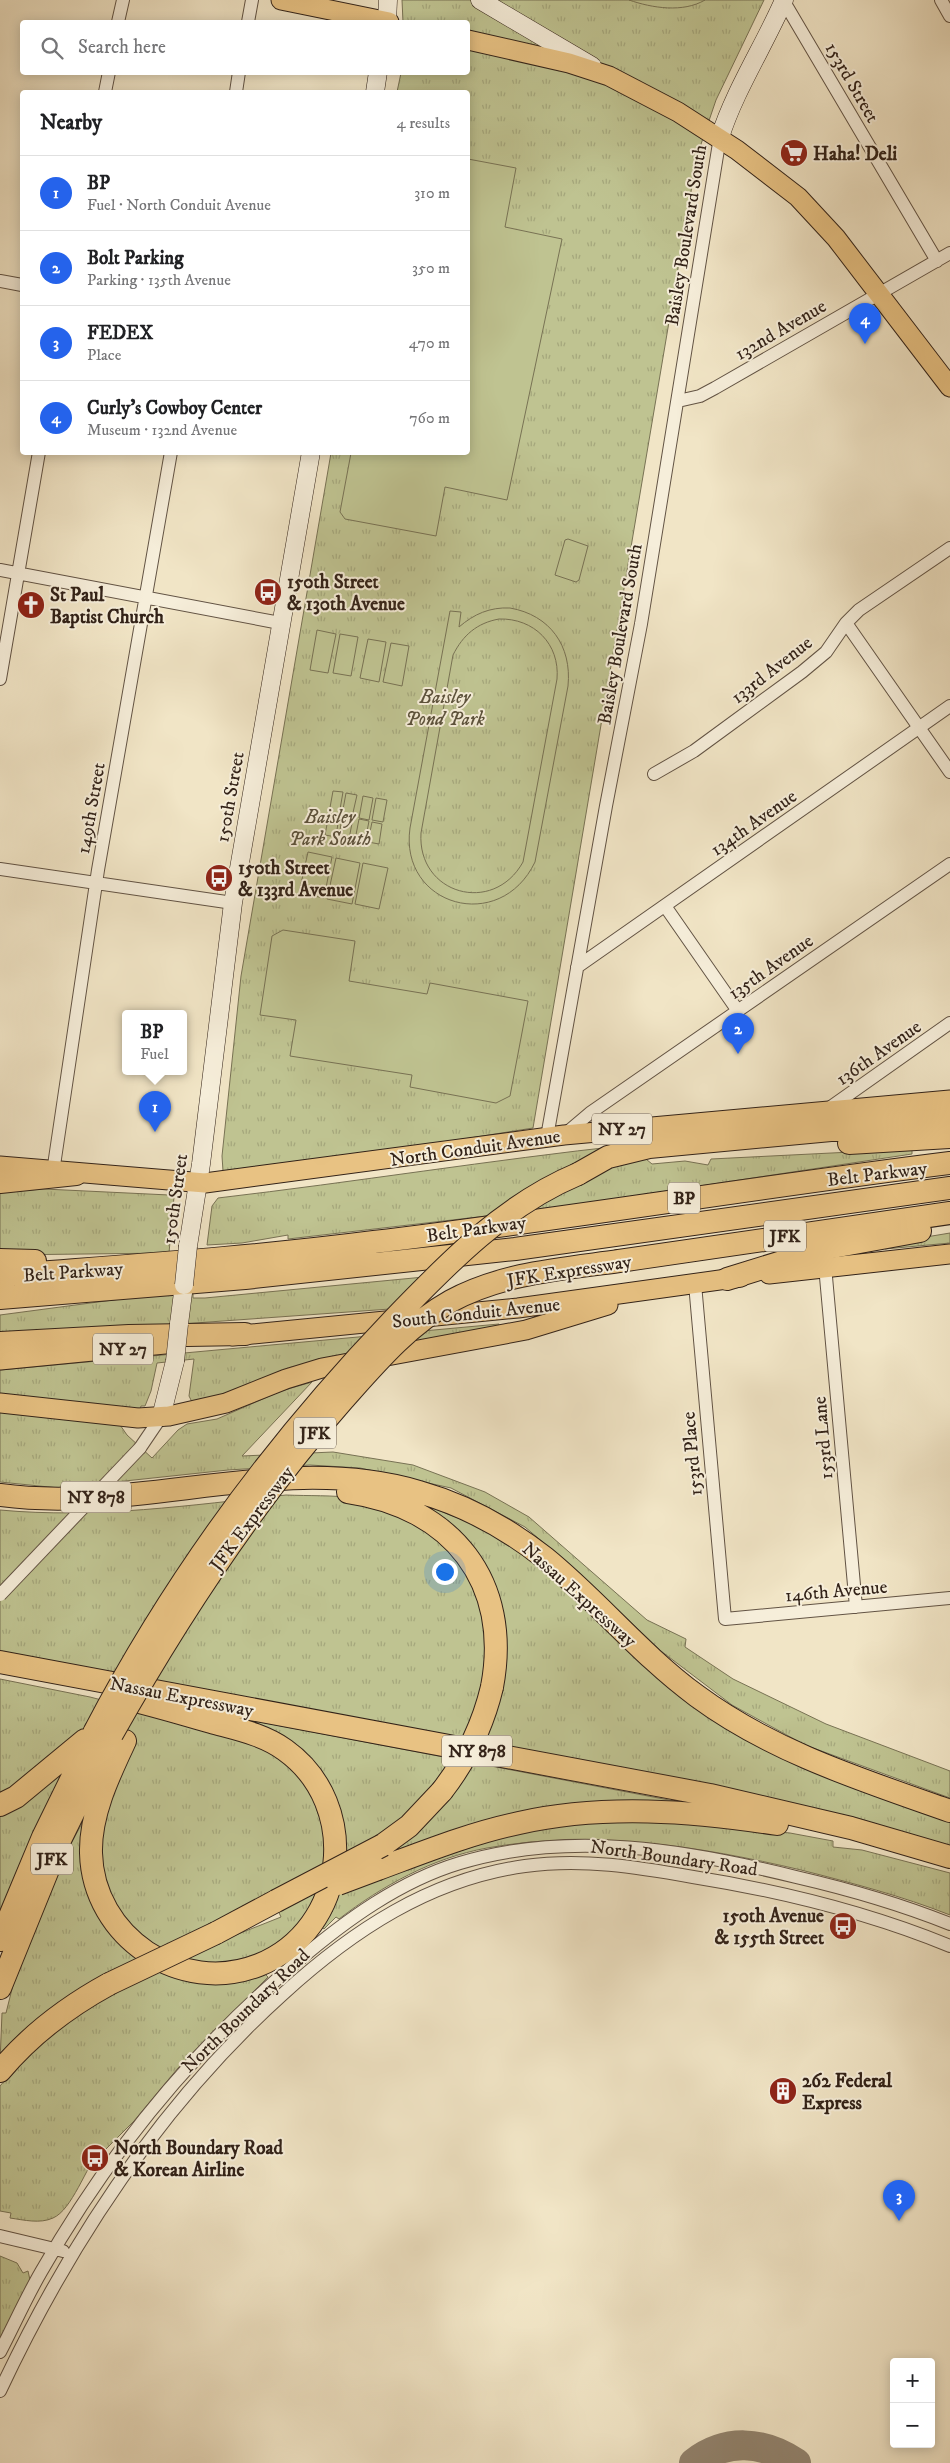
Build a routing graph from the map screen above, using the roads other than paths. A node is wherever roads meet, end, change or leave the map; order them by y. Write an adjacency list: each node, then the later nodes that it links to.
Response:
1 (123, 0): 9 (street)
2 (252, 0): 10 (street)
3 (281, 0): 11 (main road)
4 (388, 0): 12 (main road)
5 (480, 0): 17 (main road)
6 (784, 0): 21 (main road); 23 (street, 153rd Street)
7 (941, 0): 8 (street)
8 (950, 16)
9 (118, 20)
10 (248, 20)
11 (378, 20)
12 (388, 20)
13 (470, 40): 17 (main road)
14 (108, 75): 18 (street)
15 (239, 75): 19 (street)
16 (378, 75): 20 (main road)
17 (609, 76): 21 (main road)
18 (105, 90)
19 (236, 90)
20 (375, 90)
21 (720, 138): 26 (main road); 28 (street, Baisley Boulevard South)
22 (950, 253): 23 (street, 132nd Avenue)
23 (937, 261): 26 (street, 132nd Avenue)
24 (0, 281): 25 (street)
25 (20, 286)
26 (880, 294): 27 (main road); 28 (street, 132nd Avenue)
27 (950, 387)
28 (678, 401): 48 (street, Baisley Boulevard South)
29 (38, 455): 34 (street)
30 (170, 455): 35 (street, 149th Street)
31 (310, 455): 36 (main road, 150th Street)
32 (950, 548): 37 (street, 133rd Avenue)
33 (0, 570): 34 (street)
34 (17, 574): 35 (street); 38 (street)
35 (144, 597): 36 (street); 45 (street, 149th Street)
36 (280, 623): 46 (main road, 150th Street)
37 (846, 623): 40 (street); 42 (street, 133rd Avenue)
38 (0, 679)
39 (950, 706): 40 (street, 134th Avenue)
40 (920, 728): 41 (street); 47 (street, 134th Avenue)
41 (950, 772)
42 (654, 774)
43 (950, 864): 49 (street, 135th Avenue)
44 (0, 869): 45 (street)
45 (96, 883): 46 (street); 58 (street, 149th Street)
46 (233, 903): 61 (main road, 150th Street)
47 (665, 906): 48 (street, 134th Avenue); 49 (street)
48 (577, 968): 54 (street, Baisley Boulevard South)
49 (738, 1011): 54 (street, 135th Avenue)
50 (950, 1024): 53 (street, 136th Avenue)
51 (950, 1100): 53 (main road, North Conduit Avenue / NY 27)
52 (950, 1119): 53 (highway)
53 (825, 1128): 54 (main road, North Conduit Avenue / NY 27); 55 (highway); 87 (highway, JFK Expressway / JFK, bridge)
54 (556, 1136): 61 (main road, North Conduit Avenue / NY 27)
55 (950, 1137)
56 (950, 1164): 67 (highway, Belt Parkway / BP)
57 (0, 1166): 58 (main road, North Conduit Avenue / NY 27)
58 (53, 1172): 59 (main road, North Conduit Avenue / NY 27)
59 (76, 1174): 60 (highway); 61 (main road, North Conduit Avenue / NY 27)
60 (0, 1182)
61 (198, 1184): 78 (main road, 150th Street, bridge)
62 (950, 1188): 73 (highway, Belt Parkway / BP)
63 (950, 1213): 87 (highway, JFK Expressway / JFK, bridge)
64 (950, 1226): 70 (highway)
65 (950, 1254): 68 (main road, South Conduit Avenue / NY 27)
66 (0, 1260): 67 (highway)
67 (149, 1265): 69 (highway, Belt Parkway / BP)
68 (825, 1266): 70 (main road, South Conduit Avenue / NY 27); 83 (street, 153rd Lane)
69 (0, 1276)
70 (727, 1279): 71 (main road, South Conduit Avenue / NY 27)
71 (695, 1284): 72 (main road, South Conduit Avenue / NY 27); 84 (street, 153rd Place)
72 (656, 1290): 74 (main road, South Conduit Avenue / NY 27); 78 (main road)
73 (0, 1298)
74 (245, 1334): 75 (highway); 76 (main road, South Conduit Avenue / NY 27)
75 (0, 1343)
76 (0, 1360)
77 (0, 1403): 78 (main road)
78 (161, 1417): 81 (street, 150th Street, bridge)
79 (192, 1488): 80 (highway, Nassau Expressway / NY 878); 89 (highway, Nassau Expressway / NY 878); 91 (highway, bridge)
80 (0, 1495)
81 (0, 1595)
82 (950, 1598): 83 (street, 146th Avenue)
83 (856, 1607): 84 (street, 146th Avenue)
84 (725, 1619)
85 (0, 1662): 90 (highway, Nassau Expressway / NY 878)
86 (0, 1670): 87 (highway)
87 (111, 1735): 88 (highway); 93 (highway, JFK Expressway / JFK); 95 (highway, JFK Expressway / JFK)
88 (0, 1805)
89 (950, 1812)
90 (950, 1857): 91 (highway, bridge)
91 (277, 1904): 96 (highway, bridge)
92 (950, 1924): 98 (street, North Boundary Road)
93 (0, 1940)
94 (950, 1946): 99 (street, North Boundary Road)
95 (0, 1988)
96 (0, 2071)
97 (0, 2236): 98 (street)
98 (55, 2249): 99 (street); 100 (street, North Boundary Road)
99 (72, 2254): 101 (street, North Boundary Road)
100 (0, 2352)
101 (0, 2391)

